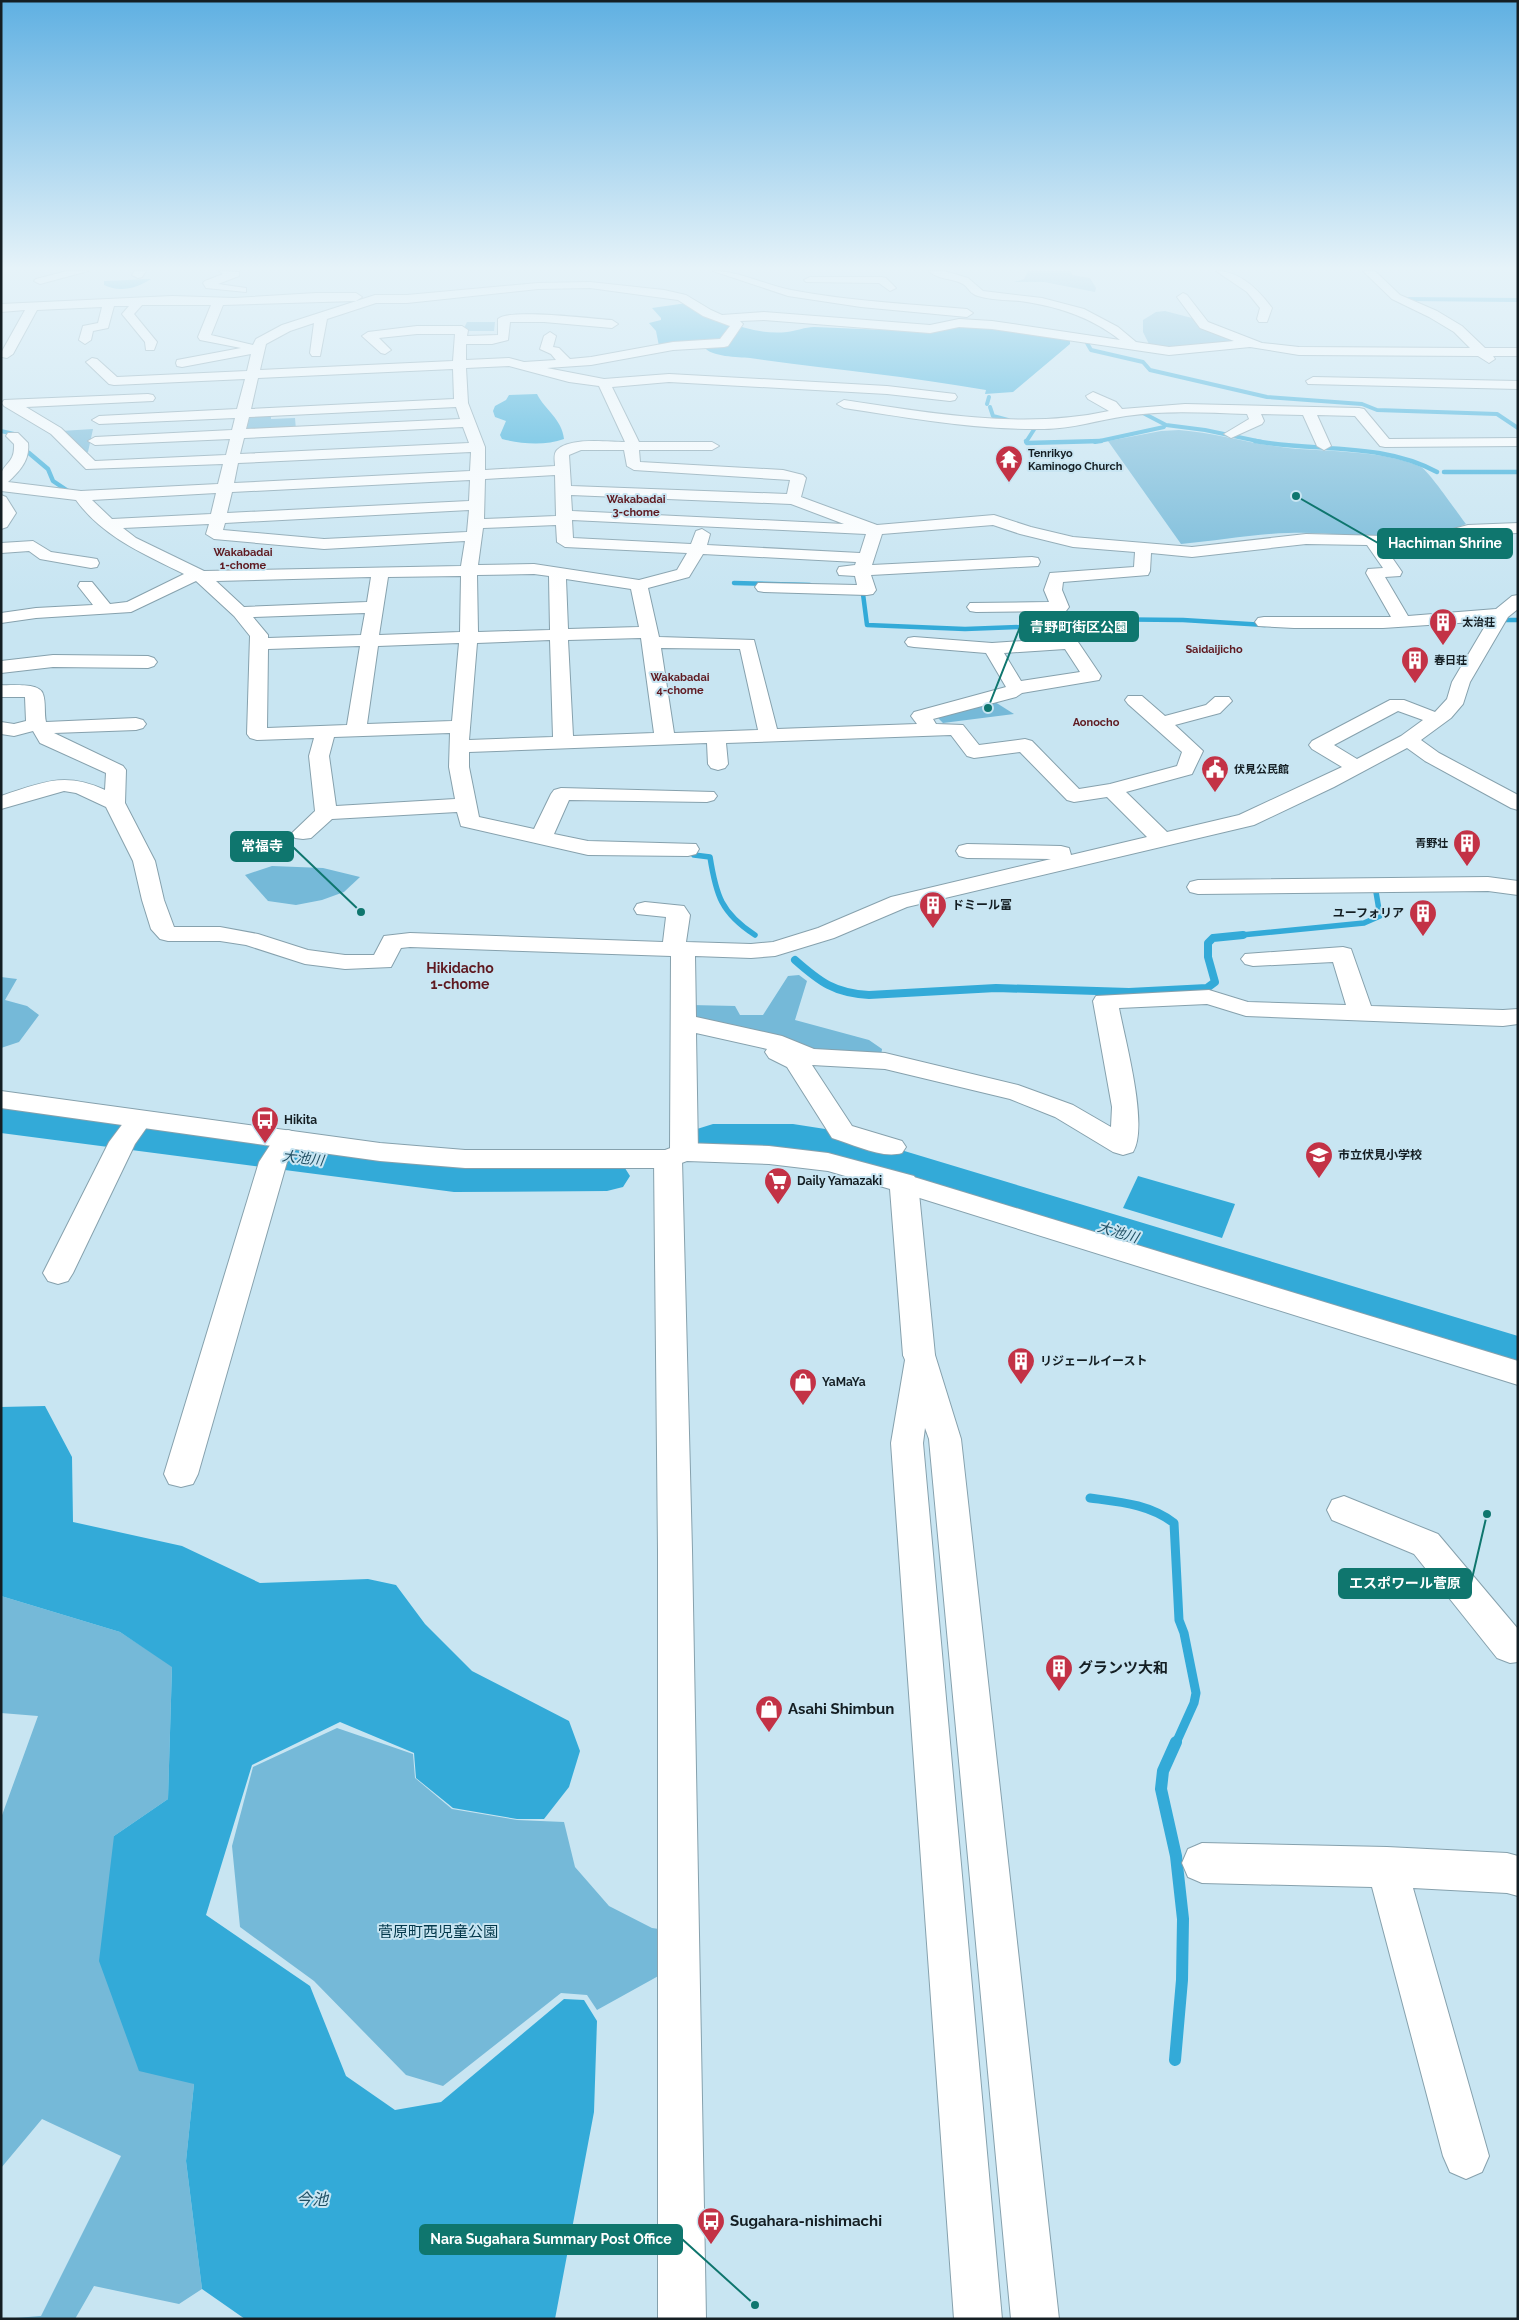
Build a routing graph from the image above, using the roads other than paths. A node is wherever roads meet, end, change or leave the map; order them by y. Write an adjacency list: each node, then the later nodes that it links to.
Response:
1 (118, 379): 13 (street)
2 (148, 379): 13 (street)
3 (249, 379): 20 (street)
4 (461, 379): 26 (street)
5 (538, 379): 12 (street)
6 (578, 379): 15 (street)
7 (661, 379): 15 (street)
8 (690, 379): 19 (street)
9 (693, 379): 16 (street)
10 (758, 379): 16 (street)
11 (1512, 379): 14 (street)
12 (520, 380)
13 (114, 381): 24 (street)
14 (1313, 381)
15 (604, 383): 41 (street)
16 (762, 386): 17 (street)
17 (811, 387): 22 (street); 27 (street)
18 (267, 392): 20 (street)
19 (697, 392)
20 (242, 393): 31 (street)
21 (1093, 396): 32 (street)
22 (950, 397)
23 (158, 398): 24 (street)
24 (108, 400): 25 (street); 33 (street)
25 (7, 402): 47 (street)
26 (461, 403): 31 (street); 34 (street)
27 (808, 404)
28 (828, 404): 32 (street)
29 (1252, 409): 30 (street); 32 (street); 36 (street)
30 (1308, 411): 39 (street); 44 (street)
31 (243, 413): 33 (street); 35 (street)
32 (1118, 413)
33 (99, 420): 38 (street)
34 (469, 423): 35 (street); 42 (street)
35 (237, 434): 38 (street); 46 (street)
36 (1231, 434)
37 (13, 436): 51 (street)
38 (95, 441): 47 (street)
39 (1445, 442): 40 (street); 45 (street)
40 (1518, 442)
41 (631, 445): 43 (street); 48 (street); 49 (street)
42 (478, 446): 46 (street); 50 (street)
43 (712, 446)
44 (1324, 446)
45 (1456, 455)
46 (232, 459): 47 (street); 53 (street)
47 (92, 466): 56 (street)
48 (634, 466): 55 (street); 58 (street)
49 (563, 470): 50 (street); 54 (street)
50 (476, 475): 53 (street); 60 (street)
51 (1, 481)
52 (1, 486): 56 (street)
53 (225, 488): 56 (street); 62 (street)
54 (564, 490): 55 (street); 61 (street)
55 (636, 492): 57 (street)
56 (81, 496): 65 (street)
57 (719, 496): 58 (street); 63 (street)
58 (792, 499): 68 (street)
59 (1, 500): 64 (street)
60 (476, 505): 62 (street); 67 (street)
61 (563, 517): 63 (street); 67 (street); 72 (street)
62 (218, 519): 65 (street); 67 (street)
63 (707, 522): 68 (street); 72 (street)
64 (1, 524)
65 (110, 524): 81 (street)
66 (1518, 528): 69 (street)
67 (475, 530): 77 (street)
68 (875, 530): 71 (street); 75 (street)
69 (1373, 542): 71 (street); 91 (street)
70 (1, 547): 74 (street)
71 (1143, 550): 86 (street)
72 (693, 556): 75 (street); 76 (street); 82 (street)
73 (1032, 562): 75 (street)
74 (90, 563)
75 (864, 564): 78 (street); 84 (street)
76 (736, 567)
77 (469, 570): 79 (street); 80 (street); 95 (street)
78 (773, 571)
79 (380, 572): 81 (street); 85 (street)
80 (558, 572): 82 (street); 94 (street)
81 (199, 575): 88 (street); 89 (street)
82 (640, 584): 96 (street)
83 (86, 586): 88 (street)
84 (764, 587)
85 (373, 607): 89 (street); 97 (street)
86 (976, 607)
87 (1509, 607): 91 (street); 108 (street)
88 (106, 610): 90 (street)
89 (240, 612): 99 (street)
90 (1, 618)
91 (1402, 620): 92 (street)
92 (1264, 622)
93 (1060, 628): 100 (street)
94 (560, 634): 95 (street); 96 (street); 121 (street)
95 (470, 637): 97 (street); 112 (street)
96 (649, 637): 117 (street); 119 (street)
97 (369, 640): 99 (street); 115 (street)
98 (914, 642): 101 (street)
99 (259, 644): 116 (street)
100 (1070, 644): 101 (street); 104 (street)
101 (992, 648): 104 (street)
102 (148, 662): 103 (street)
103 (1, 668)
104 (1016, 688): 114 (street)
105 (1, 691): 111 (street)
106 (1135, 700): 109 (street)
107 (1222, 701): 109 (street)
108 (1437, 719): 120 (street); 124 (street)
109 (1160, 723): 125 (street)
110 (136, 724): 111 (street)
111 (39, 726): 113 (street); 128 (street)
112 (460, 727): 115 (street); 122 (street)
113 (1, 728)
114 (928, 729): 117 (street); 125 (street)
115 (356, 730): 116 (street)
116 (326, 732): 131 (street)
117 (769, 736): 118 (street)
118 (716, 737): 119 (street); 123 (street)
119 (665, 739): 121 (street)
120 (1408, 740): 124 (street); 129 (street)
121 (563, 743): 122 (street)
122 (459, 746): 130 (street)
123 (718, 764)
124 (1357, 767): 134 (street)
125 (1112, 790): 134 (street)
126 (707, 796): 133 (street)
127 (1, 803): 128 (street)
128 (115, 803): 141 (street)
129 (1518, 804)
130 (467, 805): 131 (street); 133 (street)
131 (326, 813): 132 (street)
132 (303, 833)
133 (541, 838): 135 (street)
134 (1162, 839): 137 (street)
135 (688, 849)
136 (968, 851): 137 (street)
137 (1100, 854): 141 (street)
138 (1198, 887): 139 (street)
139 (1518, 888)
140 (645, 909): 141 (street)
141 (679, 949): 145 (street)
142 (1253, 959): 143 (street)
143 (1361, 1013): 144 (street); 146 (street)
144 (1518, 1016)
145 (682, 1022): 146 (street); 152 (street)
146 (738, 1035): 149 (street)
147 (1, 1100): 148 (street)
148 (132, 1129): 151 (street); 155 (street)
149 (864, 1139): 150 (street); 153 (street)
150 (892, 1147)
151 (282, 1149): 152 (street); 158 (street)
152 (676, 1155): 153 (street); 165 (street)
153 (850, 1166): 154 (street)
154 (904, 1183): 156 (street); 157 (street)
155 (58, 1273)
156 (919, 1355): 166 (street); 167 (street)
157 (1518, 1373)
158 (181, 1474)
159 (1344, 1510): 160 (street)
160 (1518, 1646)
161 (1202, 1863): 162 (street)
162 (1387, 1867): 163 (street); 164 (street)
163 (1518, 1876)
164 (1466, 2156)
165 (682, 2319)
166 (978, 2319)
167 (1035, 2319)

